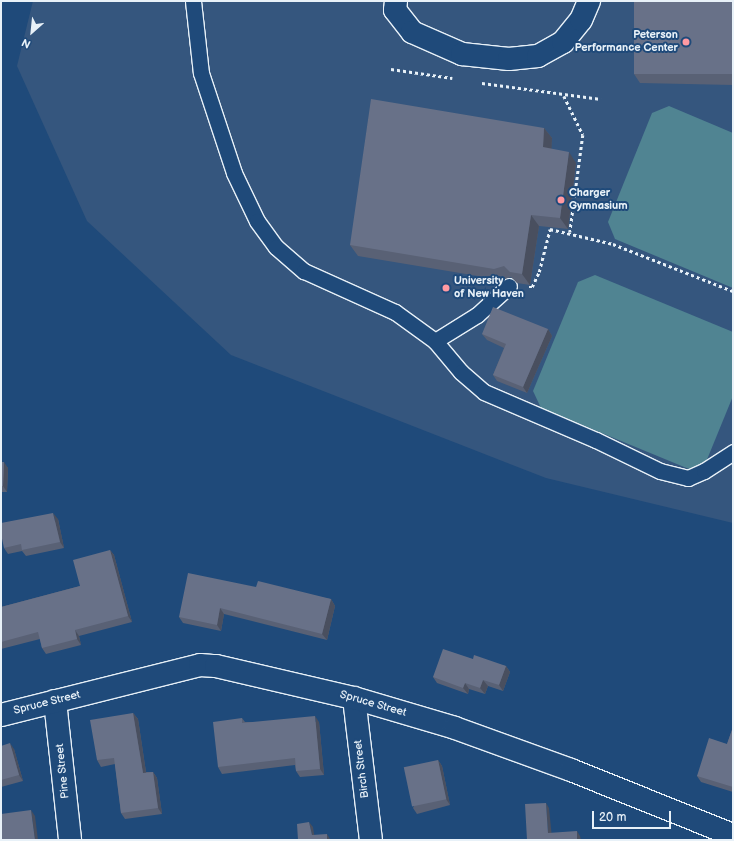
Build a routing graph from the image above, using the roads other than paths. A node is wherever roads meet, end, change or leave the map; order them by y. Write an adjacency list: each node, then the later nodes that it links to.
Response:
1 (193, 1): 5 (lane)
2 (396, 1): 3 (street)
3 (589, 1)
4 (509, 286): 5 (lane)
5 (435, 341): 6 (lane)
6 (733, 452)
7 (354, 698): 8 (street, Spruce Street); 10 (street, Spruce Street); 12 (street, Birch Street)
8 (55, 702): 9 (street, Spruce Street); 11 (street, Pine Street)
9 (1, 715)
10 (733, 835)
11 (70, 840)
12 (371, 840)

